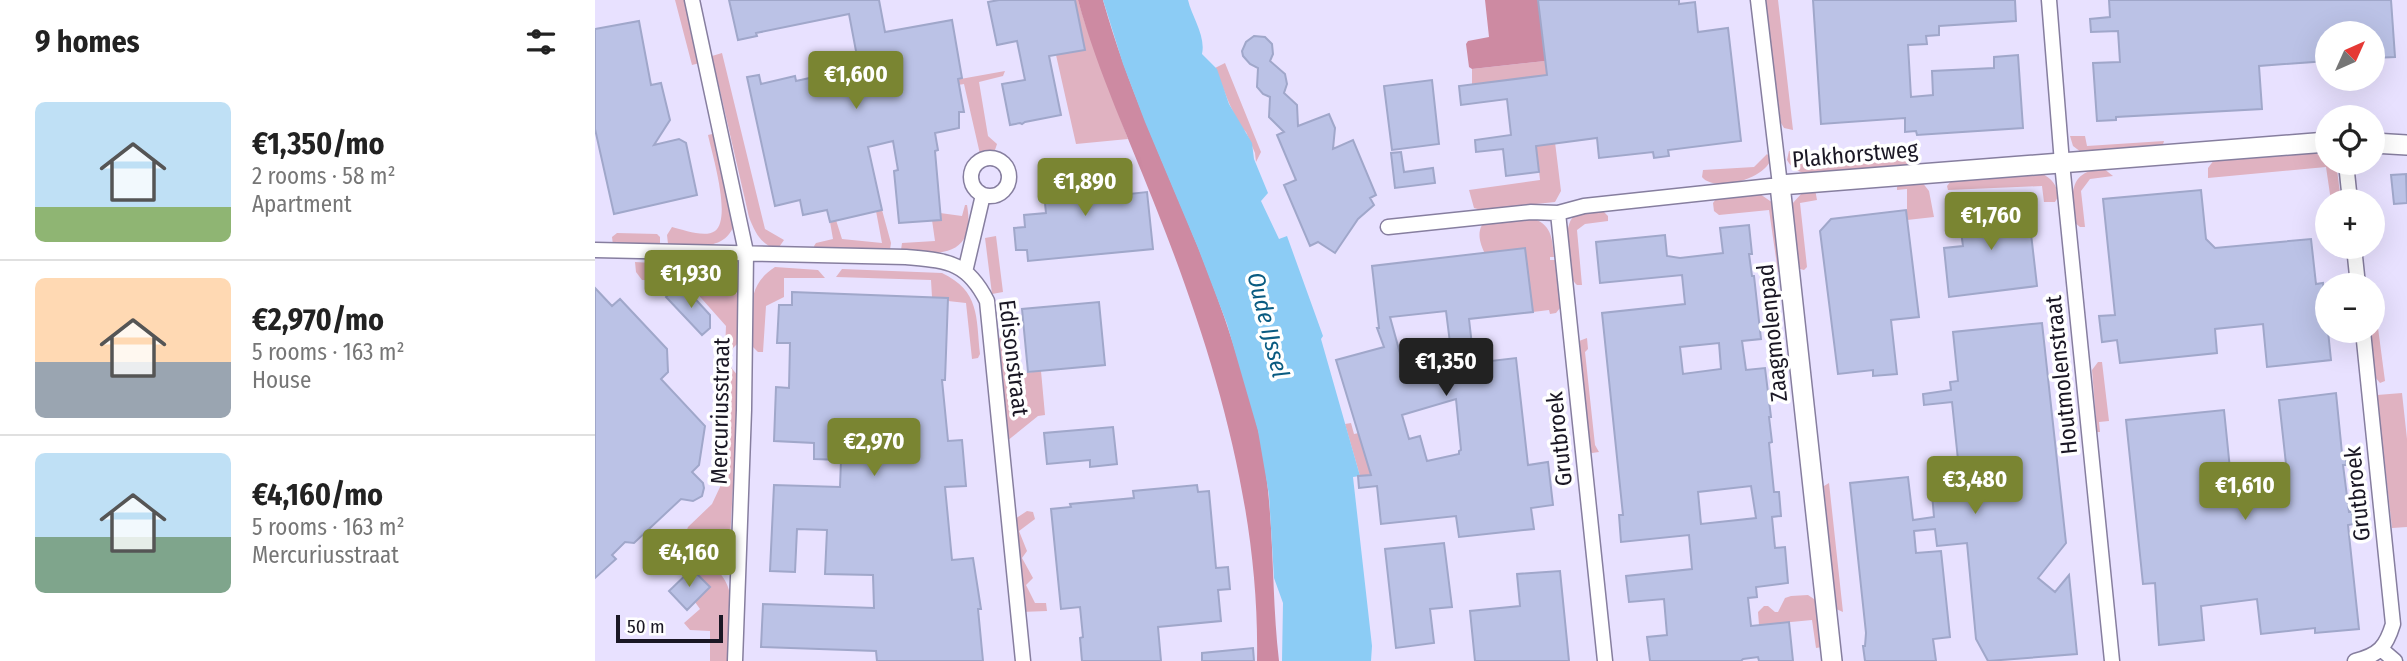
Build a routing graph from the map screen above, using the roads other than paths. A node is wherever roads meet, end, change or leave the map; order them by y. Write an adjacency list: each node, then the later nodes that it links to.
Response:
1 (692, 0): 13 (street, Mercuriusstraat)
2 (1758, 0): 8 (street, Zaagmolenpad)
3 (2049, 0): 7 (street, Houtmolenstraat)
4 (2315, 143): 7 (street, Plakhorstweg)
5 (2385, 144): 6 (street)
6 (2407, 145)
7 (2062, 163): 8 (street, Plakhorstweg); 21 (street, Houtmolenstraat)
8 (1780, 185): 10 (street, Plakhorstweg); 20 (street, Zaagmolenpad)
9 (983, 195): 14 (street)
10 (1557, 213): 11 (street, Plakhorstweg); 19 (street, Grutbroek)
11 (1388, 227)
12 (595, 250): 13 (street, Edisonstraat)
13 (746, 252): 14 (street, Edisonstraat); 17 (street, Mercuriusstraat)
14 (965, 272): 18 (street, Edisonstraat)
15 (2364, 343): 16 (street, Grutbroek)
16 (2381, 649): 22 (street); 23 (street)
17 (736, 661)
18 (1023, 661)
19 (1605, 661)
20 (1832, 661)
21 (2112, 661)
22 (2355, 661)
23 (2395, 661)

